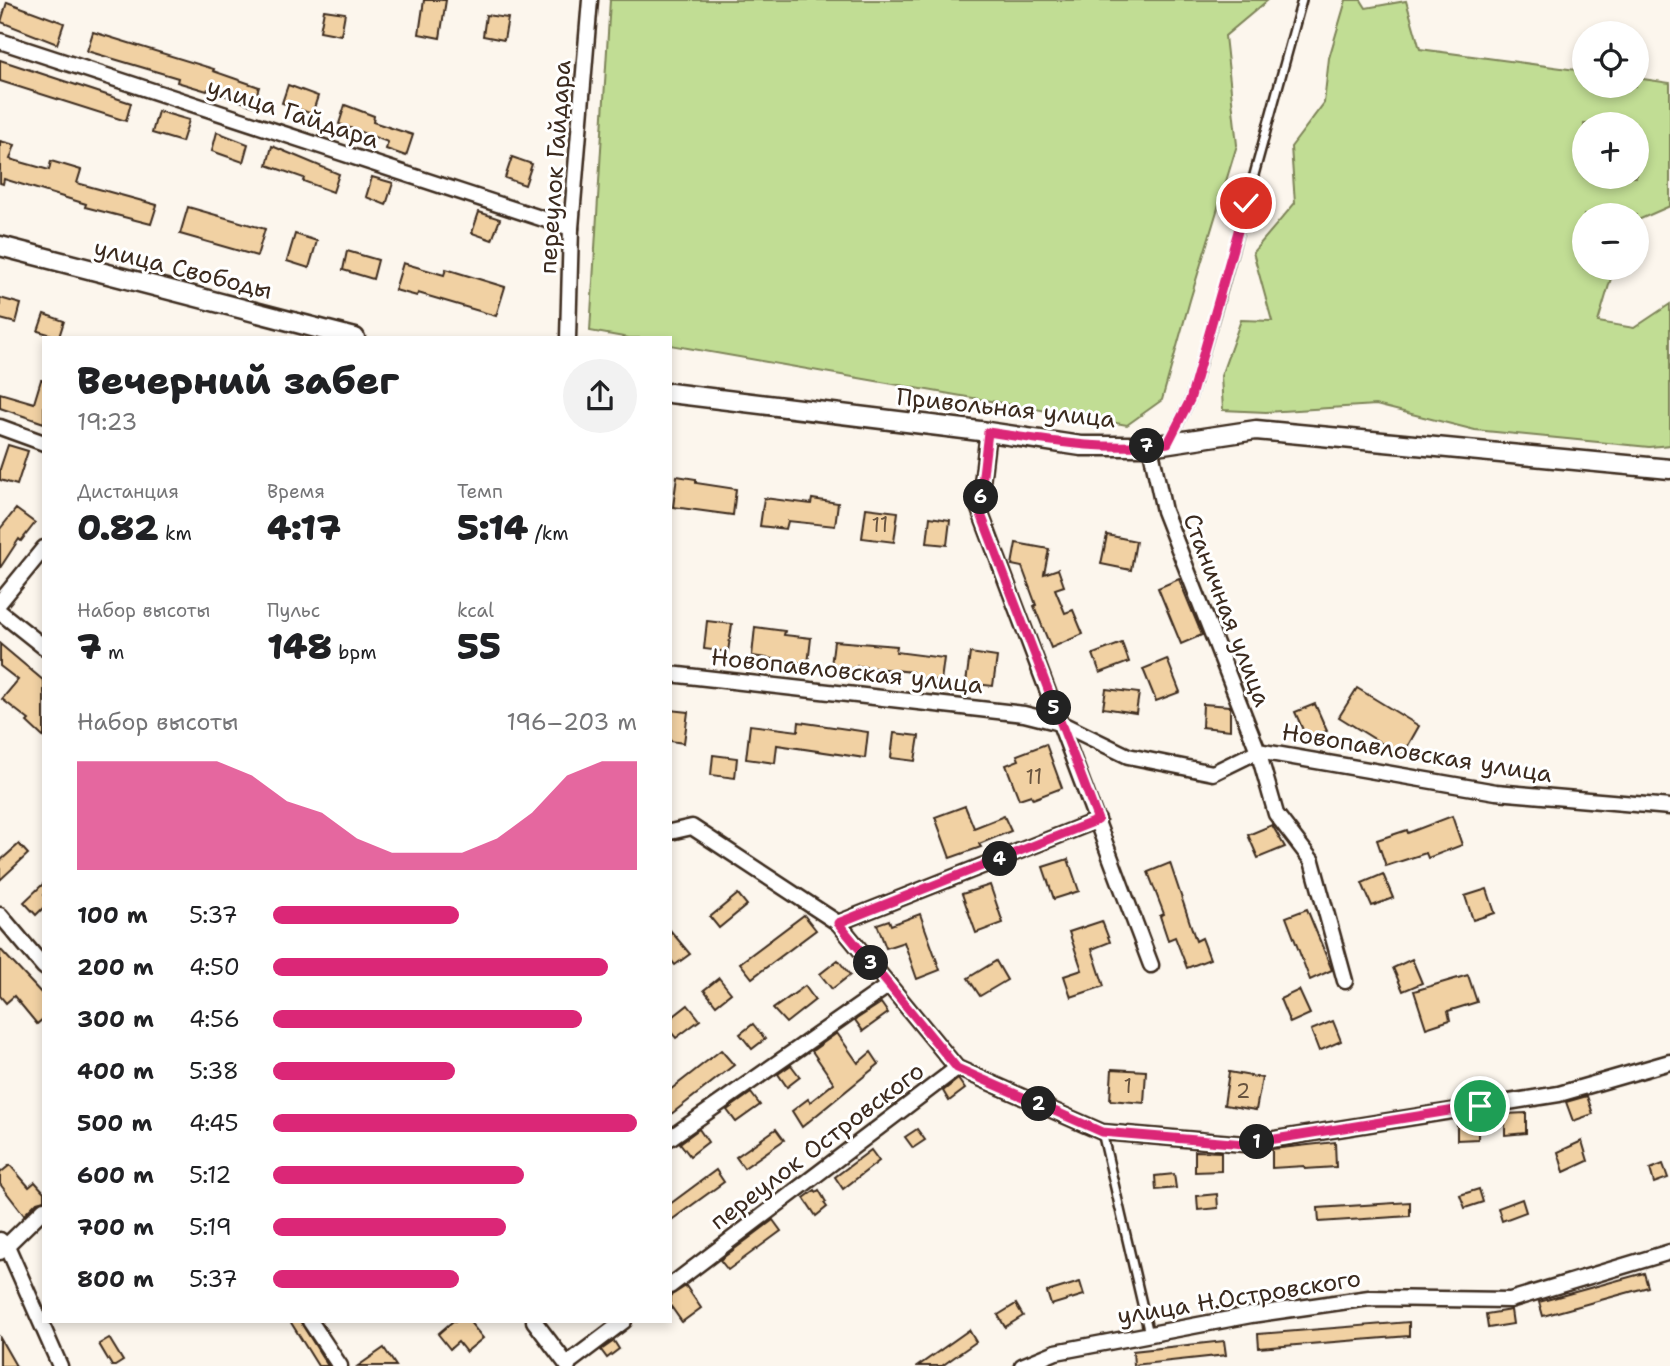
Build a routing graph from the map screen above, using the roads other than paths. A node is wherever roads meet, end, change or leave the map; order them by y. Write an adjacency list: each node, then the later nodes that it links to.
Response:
1 (590, 0): 4 (street, переулок Гайдара)
2 (1302, 0): 12 (lane)
3 (0, 41): 4 (street, улица Гайдара)
4 (571, 228): 7 (street, переулок Гайдара)
5 (0, 246): 6 (street, улица Свободы)
6 (347, 336)
7 (568, 336)
8 (672, 393): 10 (street, Привольная улица)
9 (0, 427): 11 (street)
10 (988, 432): 13 (street, Привольная улица); 20 (street)
11 (42, 442)
12 (1168, 443): 13 (street, Привольная улица); 14 (street, Привольная улица)
13 (1150, 446): 21 (street, Станичная улица)
14 (1670, 469)
15 (42, 550): 16 (street)
16 (0, 602)
17 (0, 612): 18 (street)
18 (42, 645)
19 (672, 674): 20 (street, Новопавловская улица)
20 (1060, 723): 21 (street, Новопавловская улица); 23 (street)
21 (1258, 751): 22 (street, Новопавловская улица); 29 (street, Станичная улица)
22 (1670, 807)
23 (1098, 820): 26 (street); 28 (street)
24 (672, 832): 26 (street)
25 (0, 915): 27 (street)
26 (838, 923): 30 (street)
27 (42, 965)
28 (1151, 965)
29 (1345, 981)
30 (889, 985): 32 (street); 34 (street)
31 (1670, 1062): 33 (street)
32 (957, 1068): 33 (street); 38 (street, переулок Островского)
33 (1102, 1132): 42 (lane)
34 (672, 1137)
35 (42, 1211): 36 (street)
36 (3, 1247): 44 (street)
37 (1670, 1252): 42 (street, улица Н.Островского)
38 (672, 1284)
39 (311, 1323): 45 (street)
40 (536, 1323): 43 (street)
41 (621, 1323): 43 (street)
42 (1149, 1334): 46 (street, улица Н.Островского)
43 (567, 1365)
44 (60, 1366)
45 (340, 1366)
46 (1022, 1366)

